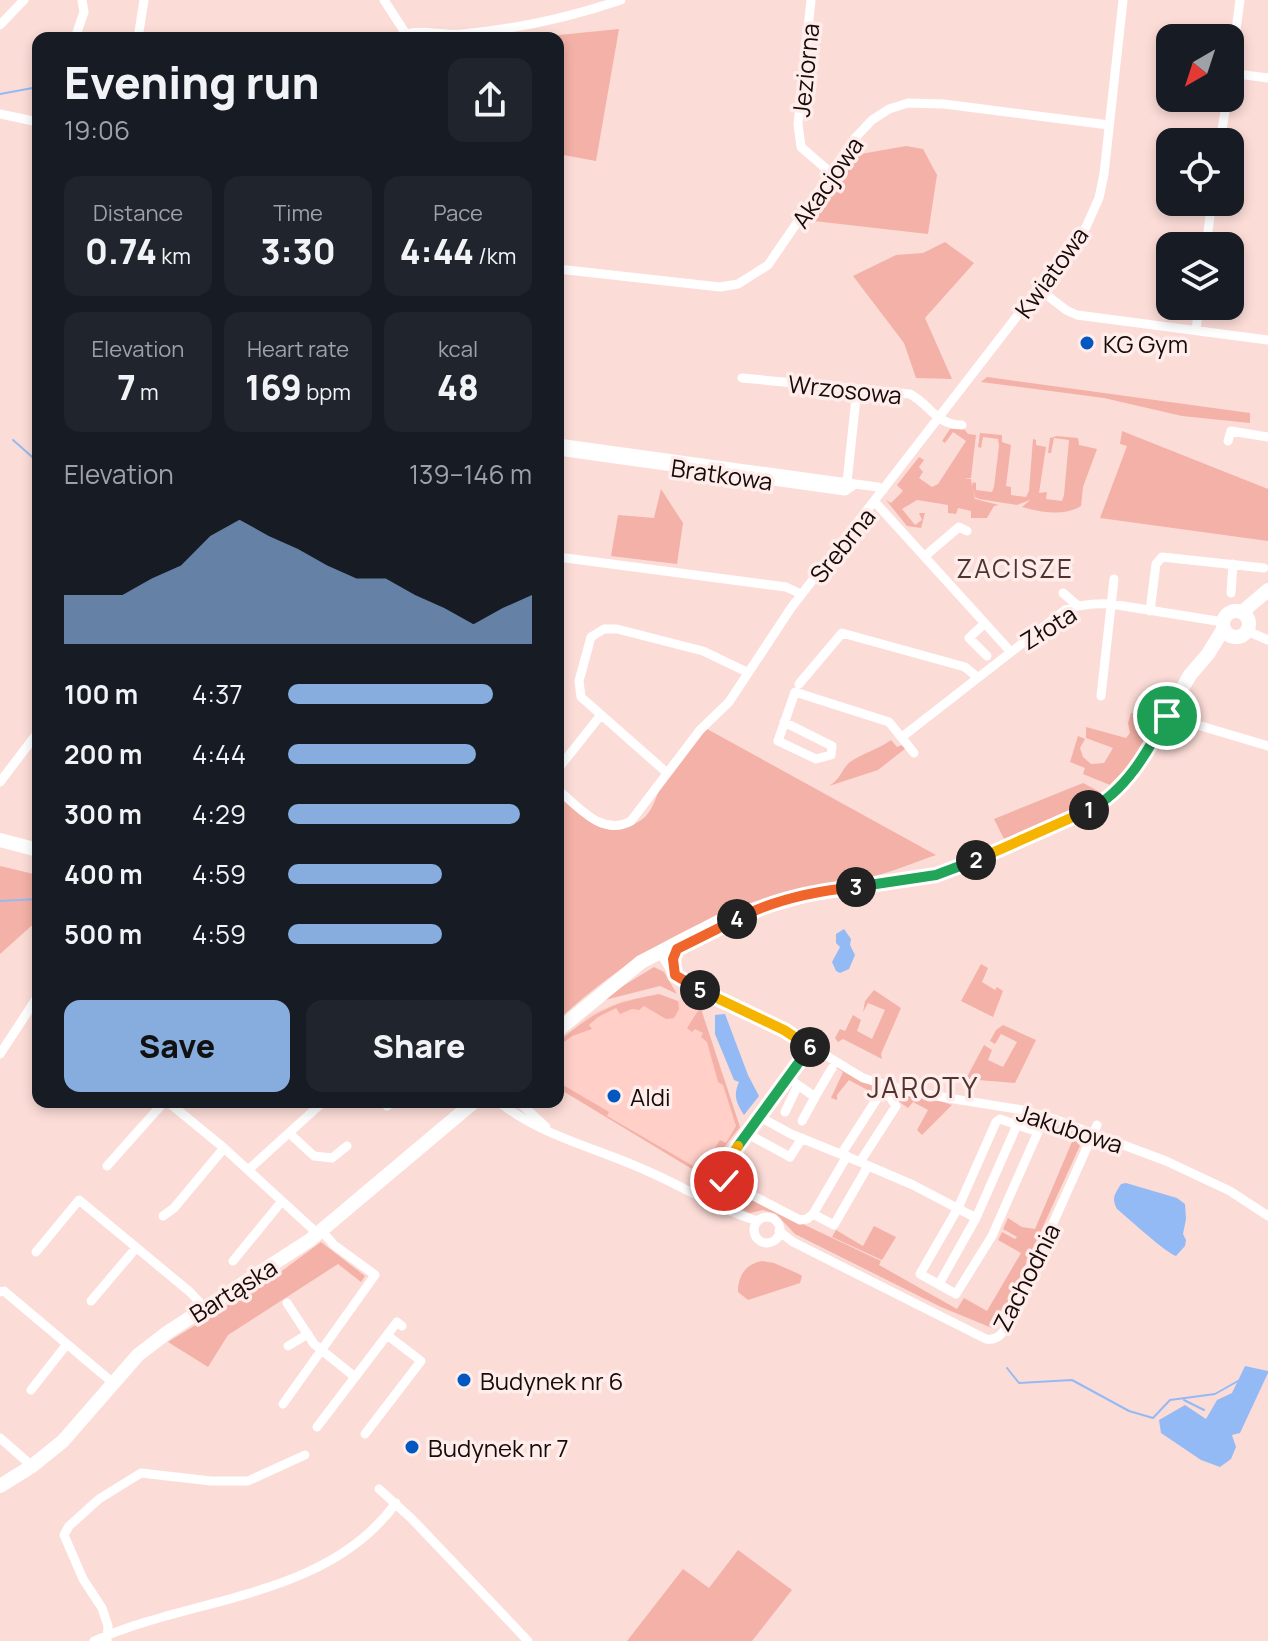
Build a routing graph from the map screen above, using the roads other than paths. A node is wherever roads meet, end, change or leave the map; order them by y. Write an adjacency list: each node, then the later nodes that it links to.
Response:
1 (24, 0): 9 (street)
2 (82, 0): 11 (street)
3 (144, 0): 12 (street)
4 (384, 0): 13 (street)
5 (621, 0): 14 (street)
6 (811, 0): 20 (street, Jeziorna)
7 (1123, 0): 19 (street, Kwiatowa)
8 (1240, 0): 10 (street)
9 (2, 20)
10 (1237, 24)
11 (77, 32)
12 (139, 32)
13 (404, 32)
14 (481, 32)
15 (1244, 75): 16 (street)
16 (1268, 78)
17 (0, 114): 18 (street)
18 (32, 121)
19 (1109, 125): 20 (street, Akacjowa); 22 (street, Kwiatowa)
20 (831, 173): 21 (street, Akacjowa)
21 (564, 270)
22 (1039, 289): 24 (street); 28 (street, Kwiatowa)
23 (1197, 320): 24 (street)
24 (1196, 330): 25 (street)
25 (1268, 340)
26 (742, 378): 27 (street, Wrzosowa)
27 (857, 389): 28 (street, Wrzosowa); 34 (street)
28 (938, 419): 29 (street); 35 (street, Kwiatowa)
29 (962, 425)
30 (1268, 437): 31 (street)
31 (1228, 441)
32 (564, 444): 34 (street)
33 (564, 452): 34 (street, Bratkowa)
34 (851, 483): 35 (street, Bratkowa)
35 (883, 490): 36 (street, Kwiatowa)
36 (874, 501): 38 (street, Srebrna); 46 (street, Srebrna)
37 (967, 531): 38 (street)
38 (925, 556): 50 (street, Srebrna)
39 (564, 558): 46 (street)
40 (1233, 564): 41 (street); 45 (street); 49 (street)
41 (1264, 568)
42 (1114, 579): 47 (street)
43 (1268, 592): 51 (street)
44 (1063, 593): 48 (street)
45 (1231, 593)
46 (801, 594): 55 (street, Srebrna)
47 (1111, 604): 48 (street, Złota); 49 (street, Złota); 58 (street)
48 (1078, 606): 53 (street, Złota)
49 (1150, 611): 51 (street, Złota)
50 (985, 623): 53 (street, Srebrna); 54 (street)
51 (1237, 625): 52 (street, Złota); 60 (street)
52 (1268, 640)
53 (1010, 651): 56 (street, Złota)
54 (987, 656)
55 (747, 672): 59 (street); 67 (street, Srebrna)
56 (977, 677): 57 (street); 62 (street, Złota)
57 (799, 684)
58 (1101, 696)
59 (600, 716): 66 (street); 67 (street)
60 (1167, 716): 64 (street); 74 (street)
61 (784, 722): 61 (street); 62 (street)
62 (902, 737): 65 (street)
63 (32, 740): 68 (street)
64 (1268, 746)
65 (914, 753)
66 (564, 761)
67 (666, 772): 69 (street, Srebrna)
68 (0, 782)
69 (564, 795)
70 (0, 840): 71 (street)
71 (32, 848)
72 (0, 850): 73 (street)
73 (32, 858)
74 (753, 910): 75 (street); 76 (street)
75 (677, 949): 76 (street); 77 (street)
76 (661, 954): 77 (street, Jakubowa); 79 (street)
77 (675, 975): 80 (street, Jakubowa)
78 (32, 1015): 81 (street)
79 (564, 1025)
80 (811, 1047): 83 (street); 94 (street, Jakubowa)
81 (0, 1054)
82 (832, 1068): 85 (street)
83 (788, 1078): 84 (street); 93 (street)
84 (798, 1085): 85 (street); 92 (street)
85 (815, 1097): 95 (street)
86 (160, 1108): 107 (street)
87 (174, 1108): 104 (street)
88 (316, 1108): 100 (street)
89 (467, 1108): 117 (street, Bartąska)
90 (506, 1108): 98 (street)
91 (526, 1108): 98 (street)
92 (785, 1112)
93 (758, 1116): 101 (street); 102 (street)
94 (1044, 1117): 97 (street, Jakubowa); 99 (street)
95 (802, 1121)
96 (1017, 1125): 99 (street); 112 (street); 116 (street)
97 (1095, 1129): 110 (street, Zachodnia); 115 (street, Jakubowa)
98 (552, 1132): 110 (street)
99 (1038, 1132): 121 (street)
100 (289, 1133): 103 (street); 108 (street)
101 (746, 1133): 102 (street); 109 (street)
102 (802, 1138): 105 (street)
103 (347, 1146)
104 (224, 1148): 108 (street); 114 (street)
105 (845, 1155): 106 (street); 106 (street); 113 (street)
106 (864, 1164): 112 (street); 113 (street)
107 (107, 1166)
108 (248, 1170): 111 (street)
109 (717, 1177): 110 (street); 113 (street)
110 (706, 1199)
111 (282, 1201): 117 (street); 120 (street)
112 (958, 1208): 116 (street); 121 (street)
113 (813, 1214)
114 (163, 1216)
115 (1268, 1216)
116 (976, 1218): 121 (street)
117 (320, 1232): 125 (street, Bartąska); 131 (street)
118 (136, 1248): 119 (street); 123 (street); 125 (street)
119 (36, 1252)
120 (233, 1261)
121 (939, 1284)
122 (0, 1292): 129 (street)
123 (91, 1301)
124 (287, 1303): 127 (street)
125 (205, 1308): 133 (street, Bartąska)
126 (402, 1326): 128 (street)
127 (308, 1334): 130 (street); 131 (street)
128 (387, 1335): 132 (street); 137 (street)
129 (67, 1344): 133 (street); 134 (street)
130 (288, 1346)
131 (322, 1352): 132 (street); 135 (street)
132 (355, 1377): 136 (street)
133 (112, 1382): 140 (street, Bartąska)
134 (31, 1390)
135 (283, 1404)
136 (317, 1427)
137 (365, 1434)
138 (0, 1438): 140 (street)
139 (305, 1455): 144 (street)
140 (32, 1466): 141 (street, Bartąska)
141 (0, 1486)
142 (379, 1489): 143 (street)
143 (396, 1503): 144 (street); 146 (street)
144 (107, 1638): 145 (street)
145 (94, 1641)
146 (528, 1641)

